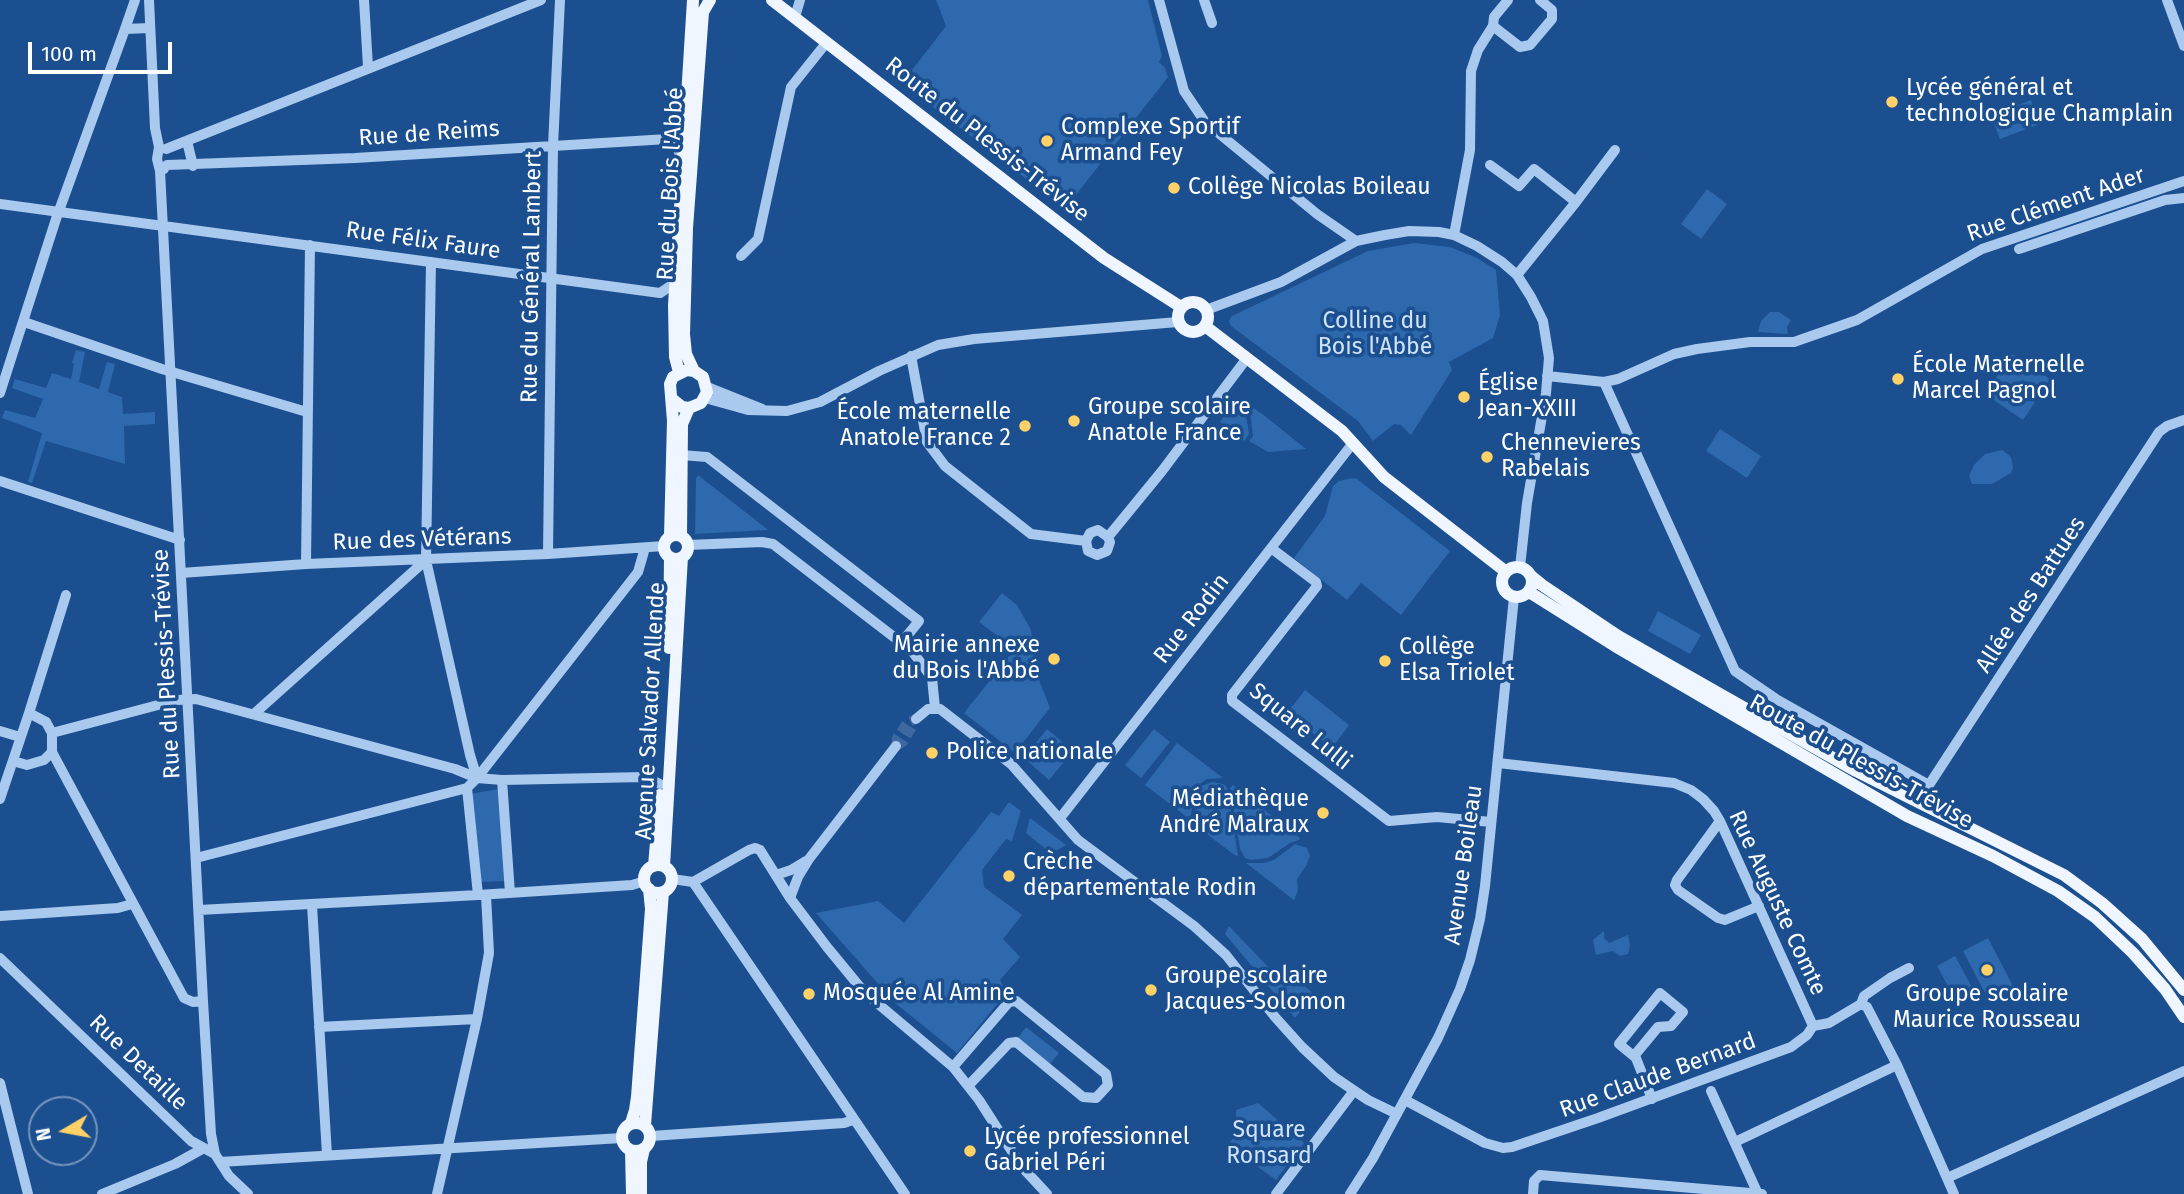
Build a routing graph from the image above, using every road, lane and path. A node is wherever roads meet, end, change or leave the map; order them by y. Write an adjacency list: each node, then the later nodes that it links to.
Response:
1 (135, 0): 19 (street)
2 (149, 0): 18 (street, Rue du Plessis-Trévise)
3 (364, 0): 22 (street)
4 (541, 0): 22 (street)
5 (560, 0): 24 (street, Rue du Général Lambert)
6 (693, 0): 27 (main road)
7 (710, 0): 54 (main road, Rue du Bois l'Abbé)
8 (772, 0): 15 (main road, Route du Plessis-Trévise)
9 (800, 0): 15 (street)
10 (1159, 0): 38 (street)
11 (1203, 0): 16 (street)
12 (1508, 0): 17 (street)
13 (1540, 0): 17 (street)
14 (2167, 0): 20 (street)
15 (795, 17): 21 (main road, Route du Plessis-Trévise)
16 (1212, 23)
17 (1493, 26): 37 (street)
18 (150, 28): 19 (street); 25 (street, Rue du Plessis-Trévise)
19 (125, 29): 35 (street)
20 (2183, 39)
21 (827, 42): 41 (street); 46 (main road, Route du Plessis-Trévise)
22 (368, 67): 23 (street)
23 (187, 141): 25 (street); 29 (street)
24 (553, 146): 27 (street, Rue de Reims); 29 (street, Rue de Reims); 44 (street, Rue du Général Lambert)
25 (163, 148): 30 (street, Rue du Plessis-Trévise)
26 (1615, 150): 33 (street)
27 (681, 159): 45 (main road)
28 (1490, 165): 33 (street)
29 (192, 166): 30 (street, Rue de Reims)
30 (164, 168): 36 (street, Rue du Plessis-Trévise)
31 (2184, 181): 57 (street, Rue Clément Ader)
32 (2184, 198): 40 (street)
33 (1576, 202): 43 (street)
34 (0, 204): 35 (street, Rue Félix Faure)
35 (58, 212): 36 (street, Rue Félix Faure); 48 (street)
36 (162, 226): 39 (street, Rue Félix Faure); 53 (street, Rue du Plessis-Trévise)
37 (1454, 235): 38 (street); 43 (street)
38 (1356, 241): 47 (street)
39 (310, 245): 42 (street, Rue Félix Faure); 62 (street)
40 (2019, 249)
41 (741, 256)
42 (431, 262): 44 (street, Rue Félix Faure); 74 (street)
43 (1517, 275): 56 (street)
44 (551, 279): 45 (street, Rue Félix Faure); 73 (street, Rue du Général Lambert)
45 (675, 284): 55 (main road)
46 (1181, 307): 47 (main road); 49 (main road)
47 (1206, 310): 50 (main road)
48 (24, 322): 53 (street); 59 (street)
49 (1178, 322): 50 (main road); 51 (street)
50 (1205, 326): 52 (main road)
51 (911, 356): 58 (street); 69 (street)
52 (1247, 358): 64 (main road); 67 (street)
53 (171, 371): 62 (street); 68 (street, Rue du Plessis-Trévise)
54 (694, 371): 55 (main road); 58 (main road)
55 (679, 372): 60 (main road)
56 (1547, 376): 57 (street, Rue Clément Ader); 76 (street)
57 (1604, 382): 99 (street)
58 (706, 392): 61 (main road)
59 (0, 393)
60 (672, 399): 61 (main road); 70 (main road, Avenue Salvador Allende)
61 (689, 408): 65 (main road, Avenue Salvador Allende)
62 (307, 412): 75 (street)
63 (2184, 420): 99 (street, Allée des Battues)
64 (1353, 443): 72 (street, Rue Rodin); 77 (main road)
65 (681, 455): 70 (main road, Avenue Salvador Allende); 83 (street)
66 (0, 481): 68 (street)
67 (1108, 537): 69 (street); 69 (street)
68 (180, 540): 78 (street, Rue du Plessis-Trévise)
69 (1086, 541)
70 (676, 546): 71 (street, Rue des Vétérans); 83 (street, Rue des Vétérans); 98 (main road, Avenue Salvador Allende); 110 (main road, Avenue Salvador Allende)
71 (645, 548): 73 (street, Rue des Vétérans); 96 (street)
72 (1271, 548): 104 (street, Rue Rodin); 106 (street, Square Lulli)
73 (548, 554): 74 (street, Rue des Vétérans)
74 (426, 560): 75 (street, Rue des Vétérans); 87 (street); 96 (street)
75 (306, 564): 78 (street, Rue des Vétérans)
76 (1520, 567): 77 (main road); 79 (main road)
77 (1505, 571): 82 (main road)
78 (181, 573): 84 (street, Rue du Plessis-Trévise)
79 (1531, 576): 80 (main road); 102 (main road, Route du Plessis-Trévise)
80 (1529, 592): 82 (main road); 103 (main road, Route du Plessis-Trévise)
81 (66, 595): 86 (street)
82 (1514, 597): 95 (street, Avenue Boileau)
83 (902, 642): 85 (street, Rue des Vétérans)
84 (188, 699): 87 (street); 90 (street); 108 (street, Rue du Plessis-Trévise)
85 (935, 708): 88 (street); 104 (street)
86 (29, 713): 90 (street); 91 (street)
87 (255, 713): 96 (street)
88 (916, 719)
89 (0, 731): 91 (street)
90 (52, 733): 93 (street)
91 (20, 737): 94 (street)
92 (896, 746): 109 (street)
93 (52, 752): 94 (street); 119 (street)
94 (13, 761): 101 (street)
95 (1498, 763): 105 (street, Rue Auguste Comte); 106 (street, Avenue Boileau)
96 (477, 778): 97 (street); 100 (street)
97 (502, 780): 98 (street); 116 (street)
98 (660, 784): 110 (main road, Avenue Salvador Allende)
99 (1929, 785): 102 (street, Allée des Battues)
100 (467, 788): 108 (street); 117 (street)
101 (0, 799)
102 (1920, 803): 103 (street); 107 (street); 126 (main road, Route du Plessis-Trévise)
103 (1907, 816): 107 (main road, Route du Plessis-Trévise)
104 (1061, 817): 140 (street)
105 (1720, 821): 121 (street, Rue Auguste Comte); 121 (street)
106 (1491, 822): 142 (street, Avenue Boileau)
107 (1920, 822): 129 (main road, Route du Plessis-Trévise)
108 (196, 858): 122 (street, Rue du Plessis-Trévise)
109 (809, 859): 111 (street); 118 (street)
110 (659, 866): 112 (main road); 114 (main road)
111 (776, 874): 113 (street); 118 (street)
112 (672, 879): 113 (street); 115 (main road)
113 (693, 882): 144 (street)
114 (647, 885): 115 (main road); 116 (street); 145 (main road)
115 (663, 892): 146 (main road)
116 (510, 893): 117 (street)
117 (482, 895): 120 (street); 130 (street)
118 (790, 898): 135 (street)
119 (132, 904): 123 (street); 127 (street)
120 (312, 905): 122 (street); 132 (street)
121 (1759, 906): 131 (street, Rue Auguste Comte)
122 (199, 910): 127 (street, Rue du Plessis-Trévise)
123 (0, 916)
124 (0, 958): 149 (street, Rue Detaille)
125 (1909, 968): 128 (street, Rue Claude Bernard)
126 (2184, 990)
127 (203, 1001): 153 (street, Rue du Plessis-Trévise)
128 (1861, 1004): 131 (street, Rue Claude Bernard); 134 (street)
129 (2184, 1017)
130 (477, 1019): 132 (street); 150 (street)
131 (1813, 1026): 141 (street, Rue Claude Bernard)
132 (319, 1027): 152 (street)
133 (1634, 1056): 133 (street); 141 (street)
134 (1897, 1065): 148 (street); 154 (street)
135 (953, 1067): 138 (street); 138 (street)
136 (2184, 1071): 154 (street)
137 (0, 1083): 156 (street)
138 (968, 1086): 163 (street)
139 (1711, 1091): 148 (street)
140 (1353, 1092): 143 (street); 155 (street)
141 (1651, 1099): 142 (street, Rue Claude Bernard)
142 (1405, 1100): 143 (street, Avenue Boileau)
143 (1397, 1114): 164 (street, Avenue Boileau)
144 (853, 1120): 146 (street); 162 (street)
145 (631, 1123): 146 (main road); 147 (main road)
146 (648, 1130): 151 (main road)
147 (622, 1138): 150 (street); 151 (main road)
148 (1735, 1142): 166 (street)
149 (204, 1148): 153 (street, Rue Detaille); 157 (street)
150 (447, 1148): 152 (street); 159 (street)
151 (638, 1149): 160 (main road); 161 (main road)
152 (327, 1155): 153 (street)
153 (218, 1158): 158 (street, Rue Detaille)
154 (1947, 1178): 167 (street)
155 (1279, 1190)
156 (28, 1194)
157 (102, 1194)
158 (248, 1194)
159 (437, 1194)
160 (632, 1194)
161 (641, 1194)
162 (905, 1194)
163 (1047, 1194)
164 (1350, 1194)
165 (1533, 1194): 166 (street)
166 (1759, 1194)
167 (1954, 1194)

